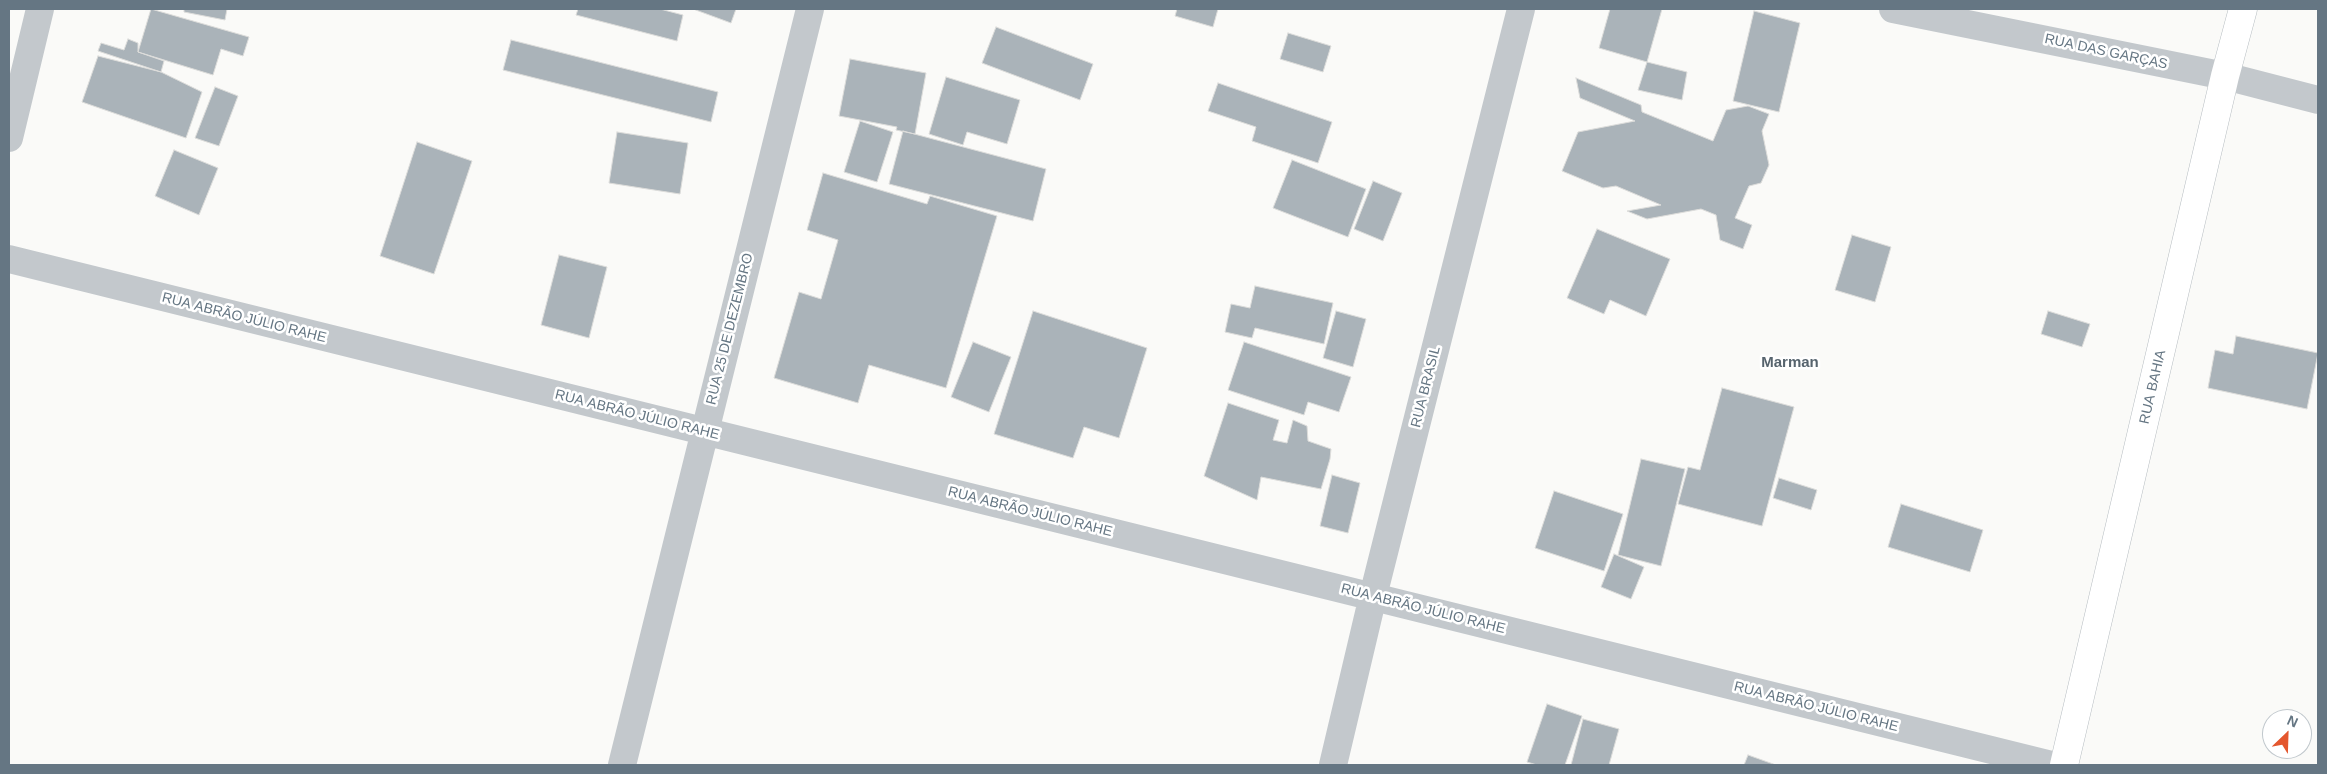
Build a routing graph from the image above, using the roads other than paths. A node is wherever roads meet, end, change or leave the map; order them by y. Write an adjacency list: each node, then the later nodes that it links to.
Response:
1 (40, 9): 8 (street)
2 (810, 9): 10 (street, RUA 25 DE DEZEMBRO)
3 (1521, 9): 11 (street, RUA BRASIL)
4 (1893, 9): 6 (street, RUA DAS GARÇAS)
5 (2243, 9): 6 (main road, RUA BAHIA)
6 (2225, 76): 7 (street, RUA DAS GARÇAS); 15 (main road, RUA BAHIA)
7 (2318, 100)
8 (9, 138)
9 (9, 259): 10 (street, RUA ABRÃO JÚLIO RAHE)
10 (704, 432): 11 (street, RUA ABRÃO JÚLIO RAHE); 12 (street, RUA 25 DE DEZEMBRO)
11 (1373, 596): 13 (street, RUA BRASIL); 14 (street, RUA ABRÃO JÚLIO RAHE)
12 (622, 765)
13 (1333, 765)
14 (2052, 765)
15 (2064, 765)

